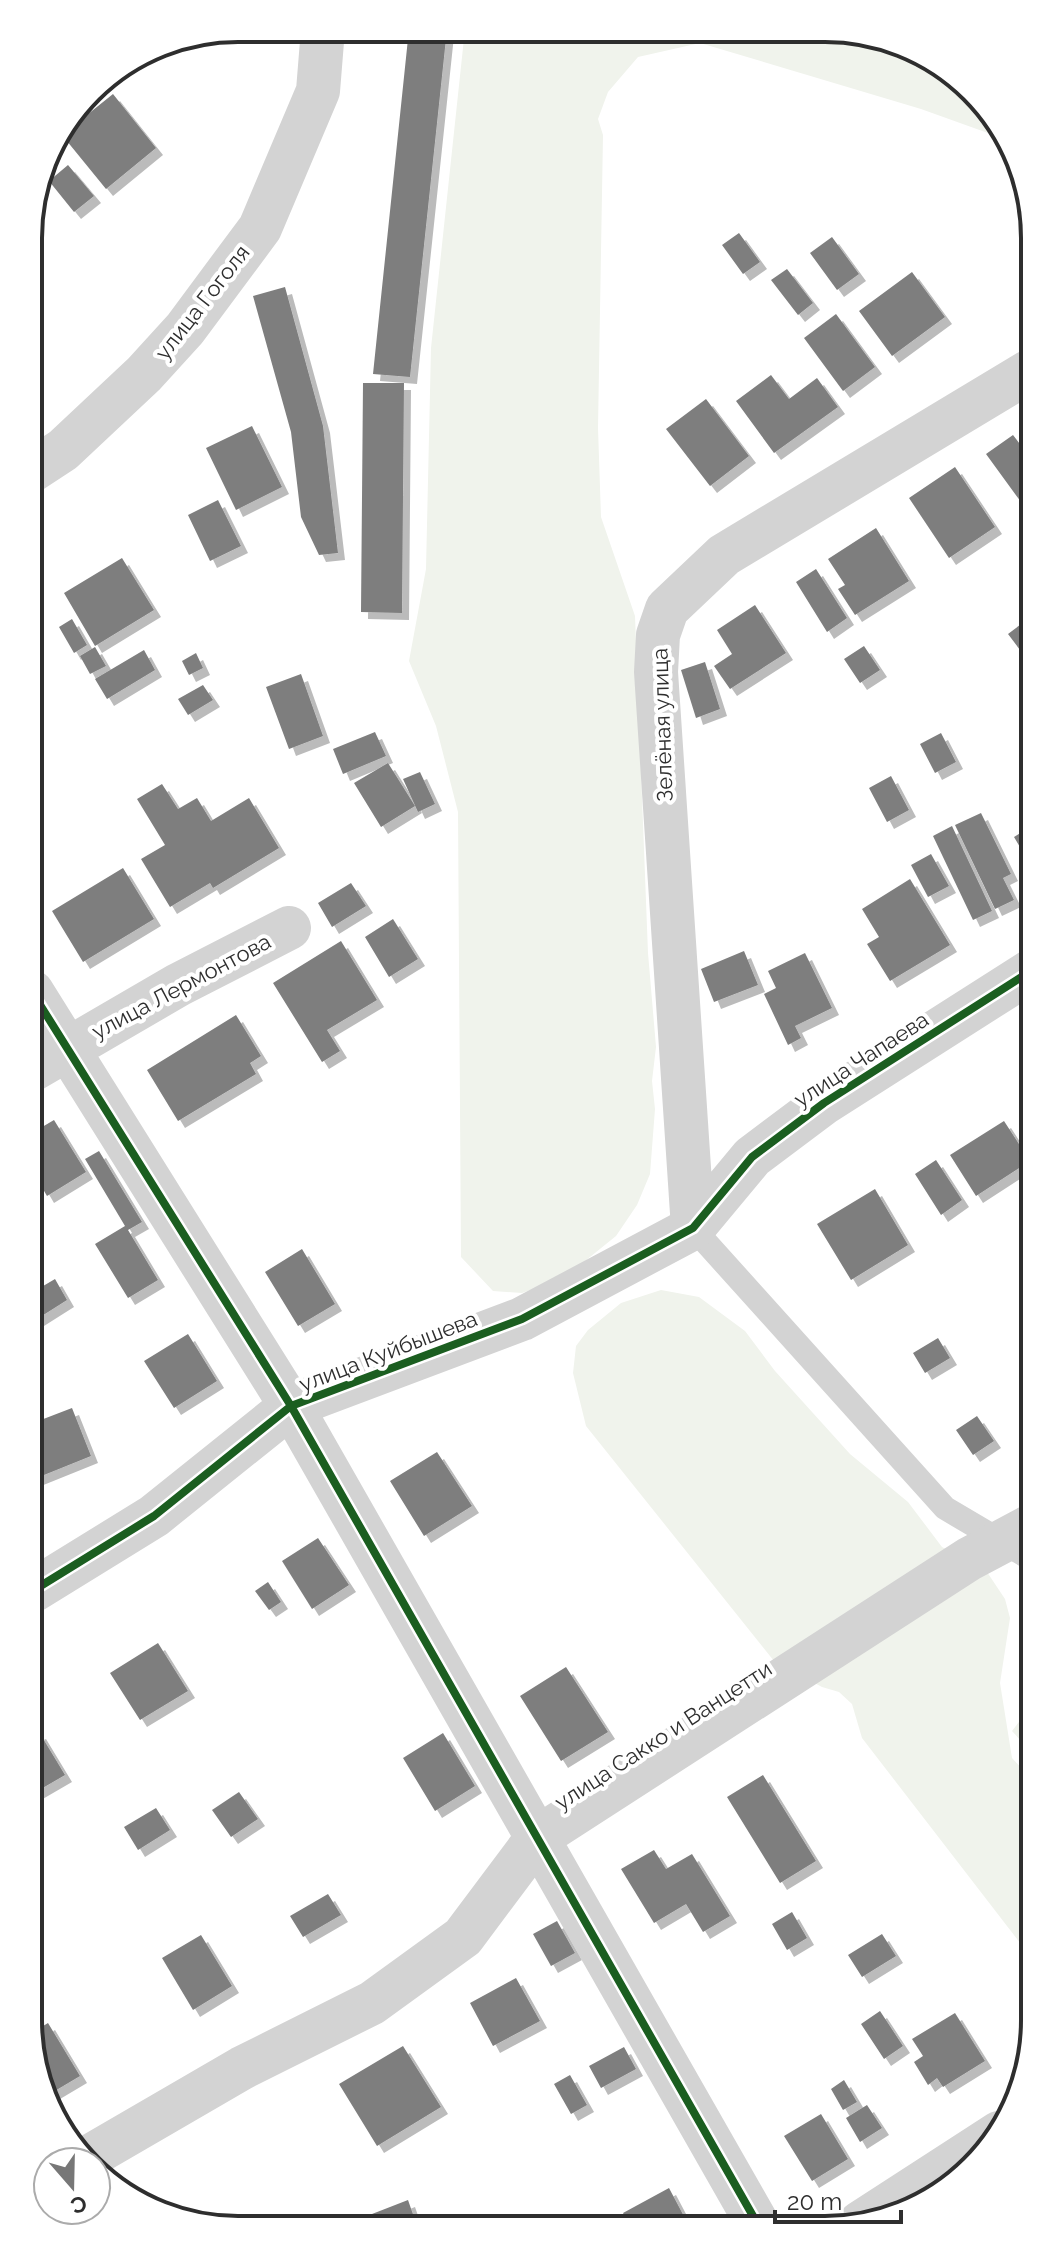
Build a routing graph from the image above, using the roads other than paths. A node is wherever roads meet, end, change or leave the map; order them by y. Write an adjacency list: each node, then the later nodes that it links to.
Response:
1 (322, 42): 3 (street, улица Гоголя)
2 (1021, 376): 8 (street, Зелёная улица)
3 (42, 464)
4 (289, 928): 7 (street, улица Лермонтова)
5 (1021, 977): 8 (street, улица Чапаева)
6 (42, 1031): 7 (street)
7 (49, 1058): 9 (street)
8 (693, 1228): 9 (street, улица Куйбышева); 10 (lane)
9 (291, 1406): 11 (street, улица Куйбышева); 12 (street)
10 (1021, 1542): 12 (street, улица Сакко и Ванцетти)
11 (42, 1585)
12 (537, 1838): 13 (street, улица Сакко и Ванцетти); 16 (street)
13 (108, 2146)
14 (968, 2153): 15 (street)
15 (888, 2205)
16 (753, 2216)

